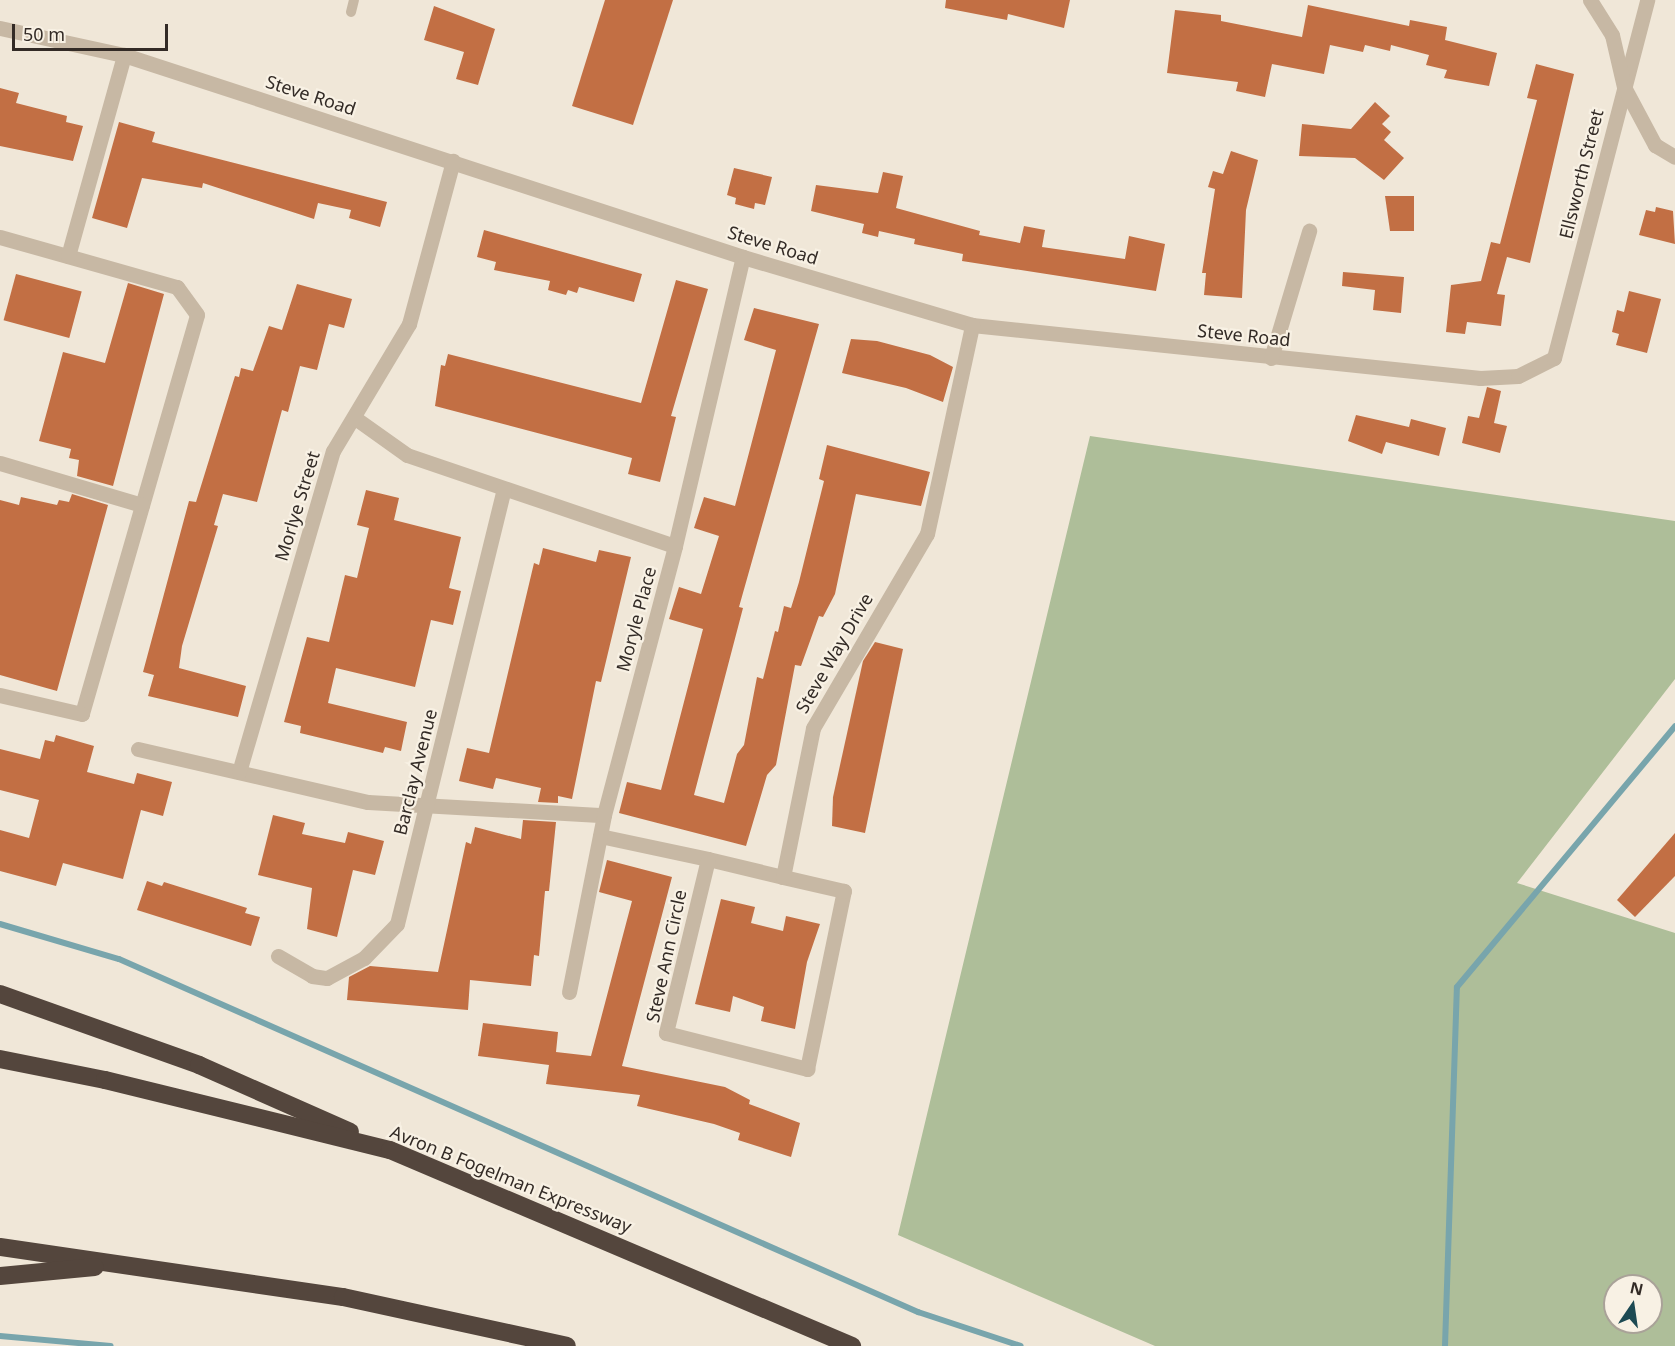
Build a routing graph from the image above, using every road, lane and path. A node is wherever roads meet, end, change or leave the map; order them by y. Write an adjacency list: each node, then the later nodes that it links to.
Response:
1 (354, 0): 4 (lane)
2 (1590, 0): 7 (street)
3 (1647, 0): 7 (street, Ellsworth Street)
4 (351, 12)
5 (0, 28): 6 (street, Steve Road)
6 (124, 55): 9 (street, Steve Road); 12 (street)
7 (1624, 87): 8 (street); 16 (street, Ellsworth Street)
8 (1675, 157)
9 (453, 161): 13 (street, Steve Road); 17 (street, Morlye Street)
10 (1309, 231): 15 (street)
11 (0, 237): 12 (street)
12 (68, 256): 20 (street)
13 (743, 257): 14 (street, Steve Road); 21 (street, Moryle Place)
14 (972, 325): 15 (street, Steve Road); 29 (street, Steve Way Drive)
15 (1271, 358): 16 (street, Steve Road)
16 (1554, 358)
17 (355, 418): 19 (street); 24 (street, Morlye Street)
18 (0, 463): 20 (street)
19 (504, 489): 21 (street); 25 (street, Barclay Avenue)
20 (142, 505): 22 (street)
21 (675, 546): 26 (street, Moryle Place)
22 (0, 695)
23 (138, 749): 24 (street)
24 (239, 772): 25 (street)
25 (428, 802): 26 (street); 30 (street, Barclay Avenue)
26 (604, 815): 27 (street, Moryle Place)
27 (600, 836): 28 (street); 31 (street, Moryle Place)
28 (708, 859): 29 (street); 29 (street, Steve Ann Circle)
29 (783, 877)
30 (278, 956)
31 (569, 992)
32 (0, 994): 34 (highway)
33 (0, 1059): 34 (highway, Avron B Fogelman Expressway)
34 (390, 1150): 39 (highway, Avron B Fogelman Expressway)
35 (0, 1247): 36 (highway)
36 (120, 1264): 37 (highway); 38 (highway)
37 (0, 1276)
38 (567, 1346)
39 (852, 1346)

